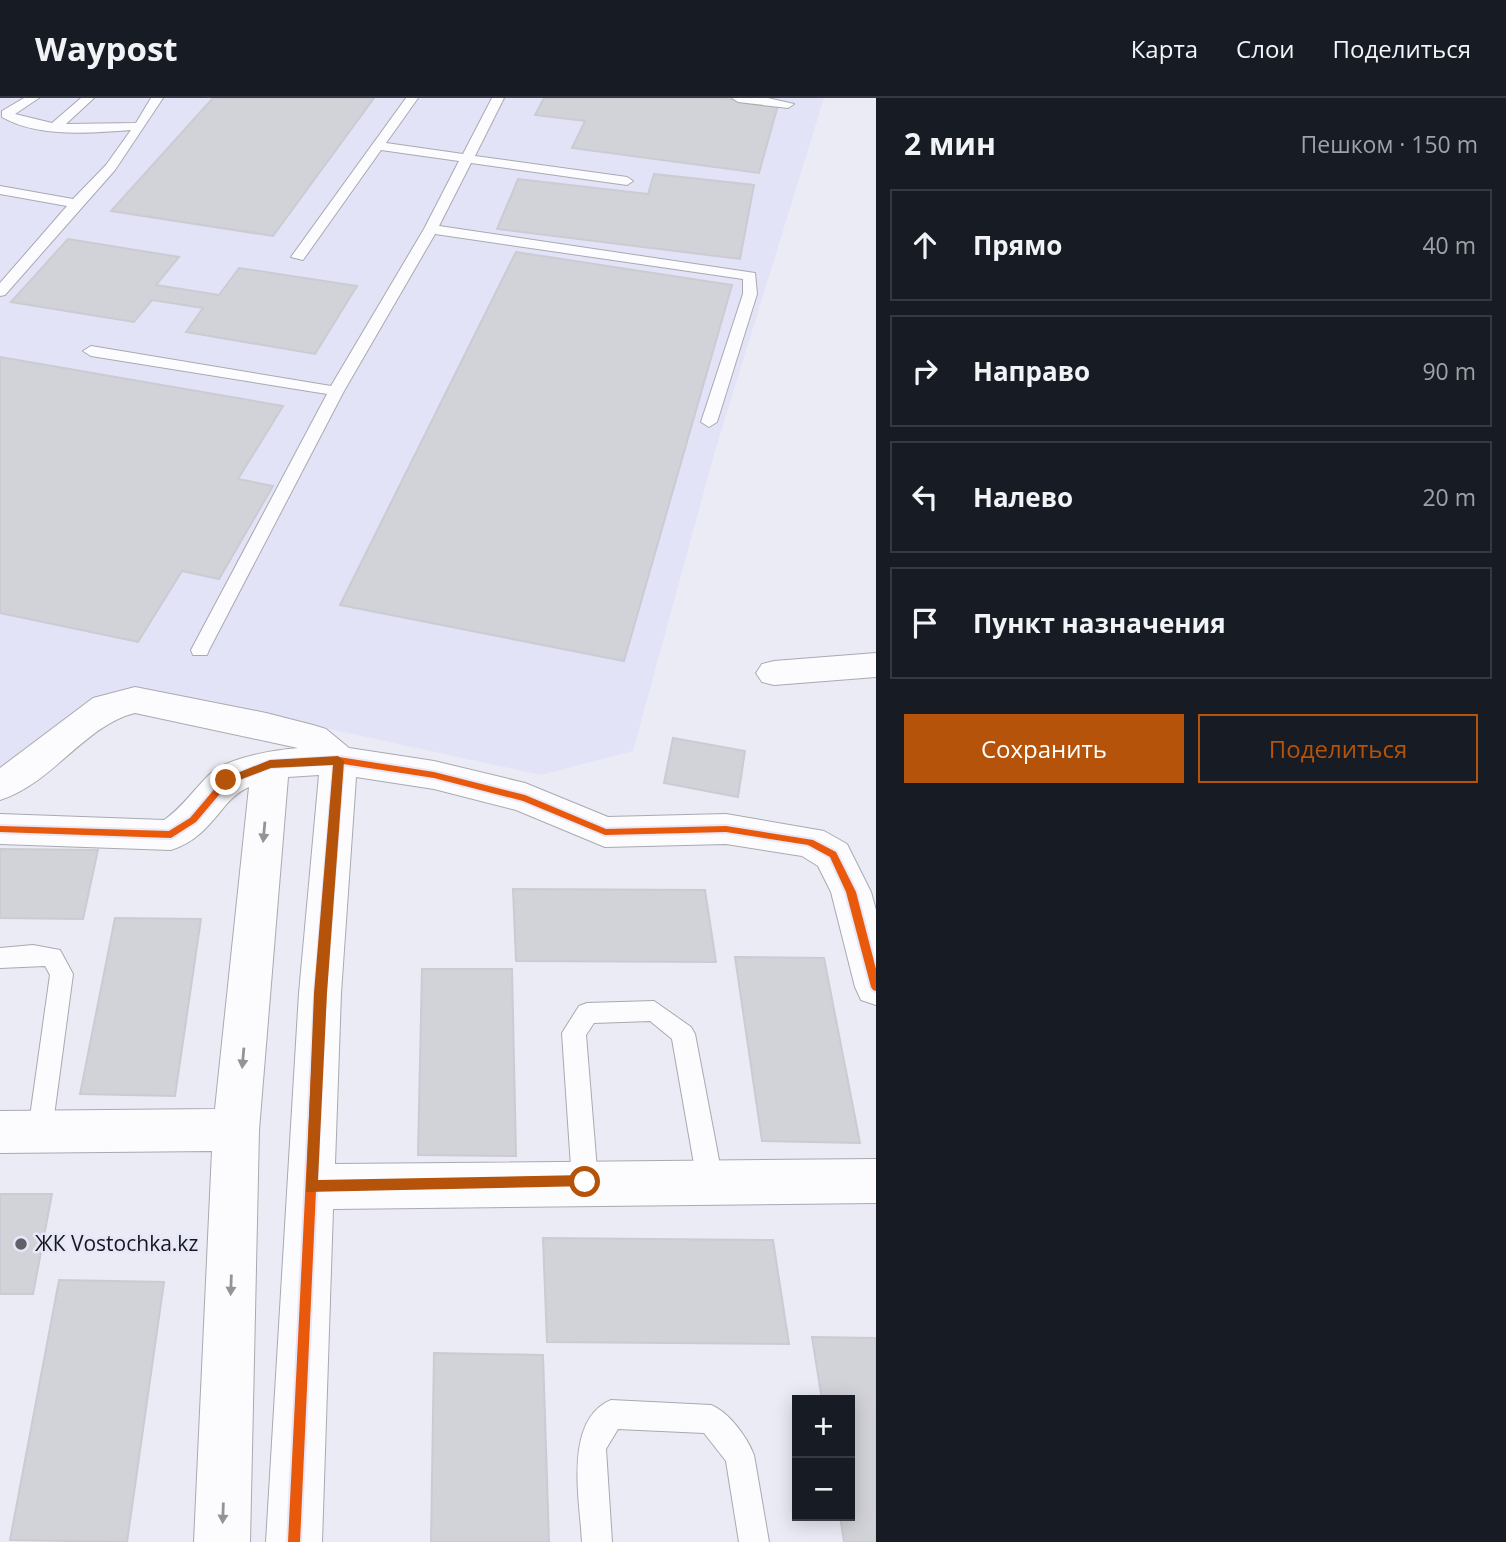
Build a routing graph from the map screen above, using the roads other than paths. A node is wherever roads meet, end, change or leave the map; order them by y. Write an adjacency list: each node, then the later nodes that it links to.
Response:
1 (33, 98): 8 (lane)
2 (88, 98): 8 (lane)
3 (157, 98): 9 (lane)
4 (412, 98): 10 (lane)
5 (498, 98): 11 (lane)
6 (738, 98): 7 (lane)
7 (788, 104)
8 (56, 126): 9 (lane)
9 (141, 126): 14 (lane)
10 (378, 146): 11 (lane); 16 (lane)
11 (467, 160): 12 (lane); 15 (lane)
12 (627, 181)
13 (0, 190): 14 (lane)
14 (76, 204): 17 (lane)
15 (431, 229): 19 (lane); 20 (lane)
16 (298, 257)
17 (0, 292)
18 (91, 351): 19 (lane)
19 (336, 391): 21 (lane)
20 (709, 422)
21 (200, 650)
22 (876, 665): 23 (street)
23 (774, 673)
24 (338, 761): 25 (street); 26 (street); 29 (street); 35 (street)
25 (270, 764): 27 (street); 30 (street, one-way to 30)
26 (0, 786)
27 (0, 829)
28 (0, 958): 31 (lane)
29 (876, 987)
30 (236, 1130): 31 (street); 36 (street, one-way to 36)
31 (20, 1132)
32 (710, 1181): 33 (street); 34 (street); 34 (lane)
33 (876, 1181)
34 (585, 1182): 35 (street)
35 (311, 1187): 37 (street)
36 (222, 1542)
37 (294, 1542)
38 (597, 1542): 39 (lane)
39 (754, 1542)

